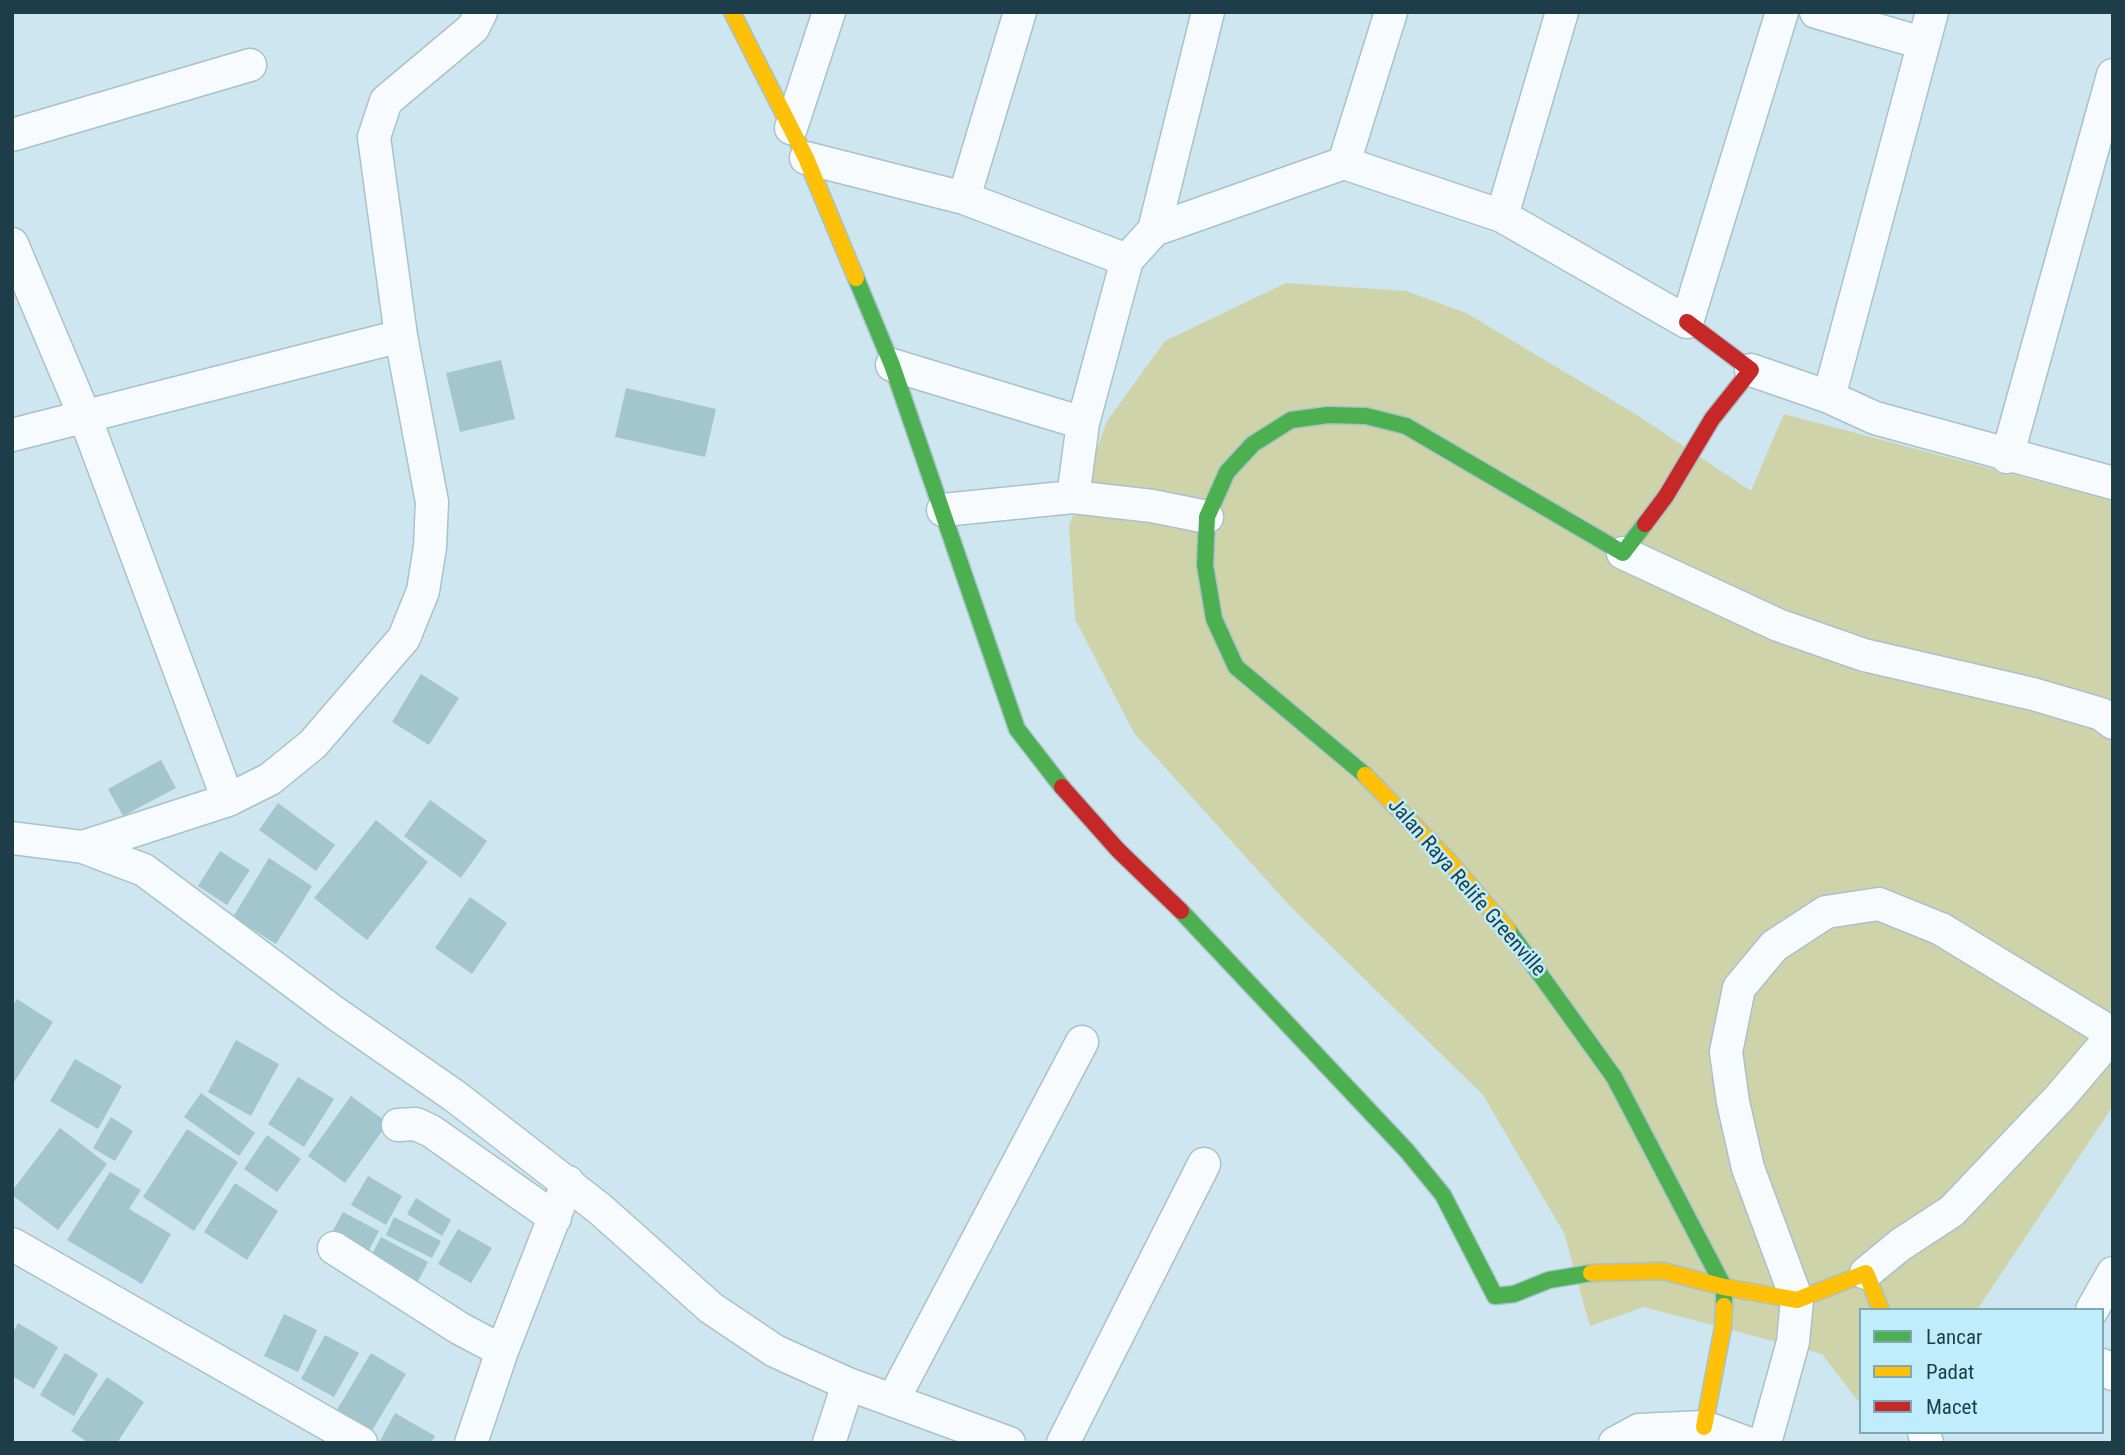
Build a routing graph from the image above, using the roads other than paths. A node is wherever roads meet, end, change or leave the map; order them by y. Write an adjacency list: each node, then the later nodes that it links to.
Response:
1 (481, 12): 24 (street)
2 (732, 12): 14 (street)
3 (829, 12): 14 (street)
4 (1020, 12): 18 (street)
5 (1208, 12): 20 (street)
6 (1391, 12): 17 (street)
7 (1562, 12): 19 (street)
8 (1783, 12): 23 (street)
9 (1816, 12): 11 (street)
10 (1932, 12): 11 (street)
11 (1922, 43): 27 (street)
12 (250, 65): 15 (street)
13 (2113, 75): 31 (street)
14 (791, 128): 16 (street)
15 (12, 135)
16 (806, 159): 18 (street); 25 (street)
17 (1344, 163): 19 (street); 20 (street)
18 (964, 198): 22 (street)
19 (1502, 216): 23 (street)
20 (1154, 230): 22 (street)
21 (14, 257): 28 (street)
22 (1127, 260): 29 (street)
23 (1687, 322): 26 (street)
24 (401, 336): 28 (street); 38 (street)
25 (892, 365): 29 (street); 34 (street)
26 (1751, 370): 27 (street); 36 (street)
27 (1829, 397): 31 (street)
28 (85, 417): 30 (street); 38 (street)
29 (1083, 424): 33 (street)
30 (12, 435)
31 (2007, 457): 32 (street)
32 (2113, 483)
33 (1073, 497): 34 (street); 35 (street)
34 (943, 510): 51 (street)
35 (1207, 517): 36 (street); 51 (street, Jalan Raya Relife Greenville)
36 (1623, 553): 37 (street)
37 (2113, 723)
38 (228, 800): 40 (street)
39 (12, 838): 40 (street)
40 (83, 847): 45 (street)
41 (2113, 1035): 49 (street); 52 (street)
42 (1082, 1042): 57 (street)
43 (398, 1125): 46 (street)
44 (1204, 1164): 63 (street)
45 (568, 1182): 46 (street); 56 (street)
46 (555, 1218): 55 (street)
47 (12, 1244): 59 (street)
48 (334, 1248): 55 (street)
49 (1866, 1273): 52 (street); 53 (street)
50 (2113, 1273): 54 (street)
51 (1724, 1287): 52 (street); 58 (street, Jalan Raya Relife Greenville)
52 (1797, 1300): 66 (street)
53 (1880, 1308)
54 (2093, 1308)
55 (502, 1351): 60 (street)
56 (848, 1384): 57 (street); 61 (street)
57 (893, 1400): 62 (street)
58 (1704, 1427): 64 (street); 65 (street)
59 (361, 1443)
60 (471, 1443)
61 (829, 1443)
62 (1009, 1443)
63 (1063, 1443)
64 (1615, 1443)
65 (1747, 1443)
66 (1765, 1443)

